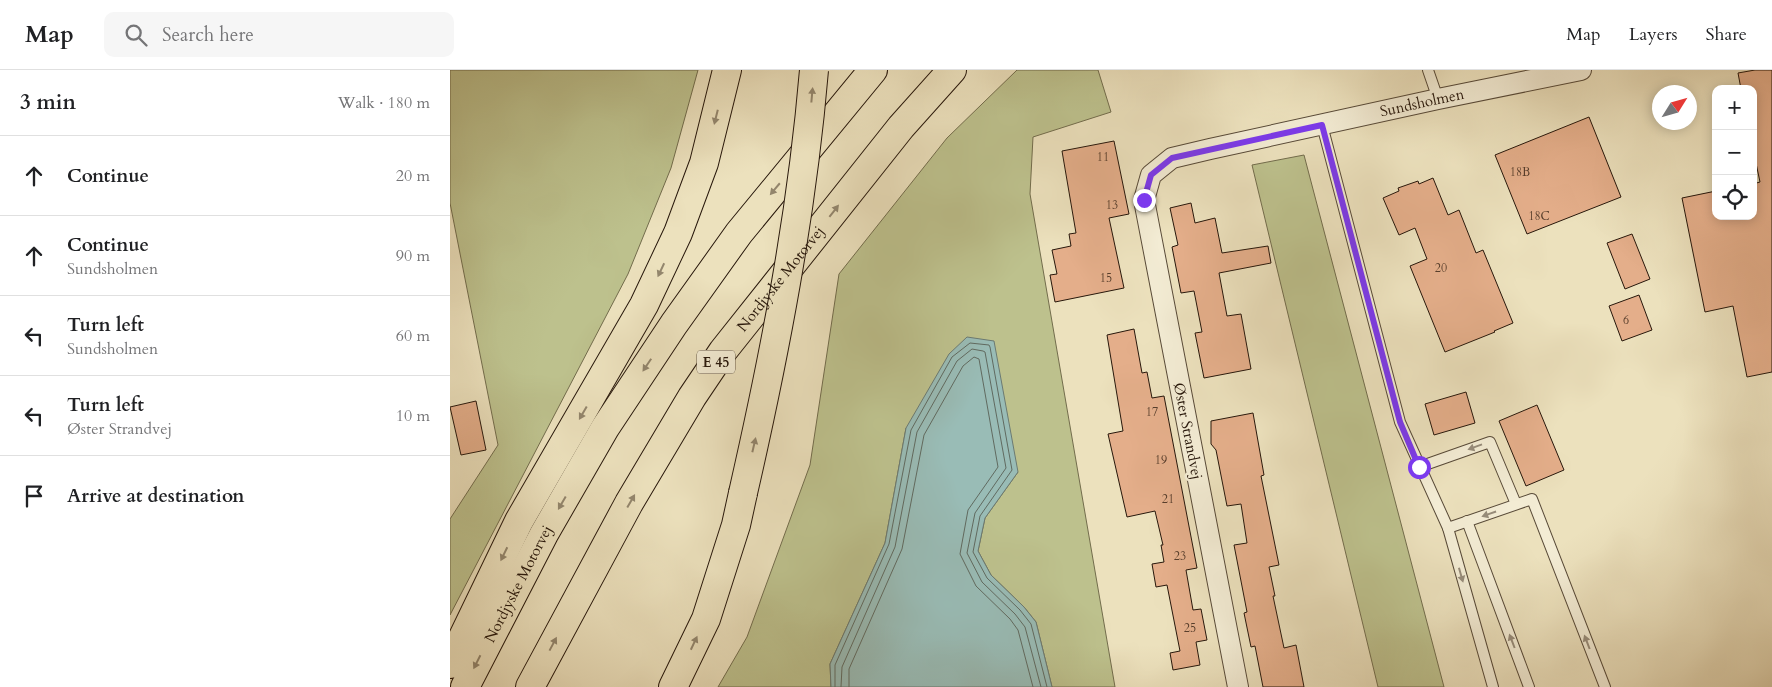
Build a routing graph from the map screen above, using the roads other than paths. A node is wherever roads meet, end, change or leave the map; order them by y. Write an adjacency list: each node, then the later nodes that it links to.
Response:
1 (727, 70): 14 (highway, one-way to 14)
2 (814, 70): 17 (highway, one-way to 2, bridge)
3 (873, 70): 15 (highway, Nordjyske Motorvej, one-way to 15)
4 (952, 70): 16 (highway, Nordjyske Motorvej / E 45, one-way to 4)
5 (1428, 70): 7 (lane)
6 (1581, 70): 7 (street, Sundsholmen)
7 (1438, 98): 8 (street, Sundsholmen)
8 (1322, 125): 9 (street, Sundsholmen); 10 (lane)
9 (1151, 175): 18 (street, Øster Strandvej)
10 (1419, 467): 11 (lane, one-way to 10); 13 (lane)
11 (1516, 504): 12 (lane, one-way to 12); 21 (lane, one-way to 11)
12 (1467, 521): 13 (lane); 20 (lane, one-way to 12)
13 (1448, 528): 19 (lane, one-way to 19)
14 (450, 664)
15 (464, 687)
16 (530, 687)
17 (673, 687)
18 (1238, 687)
19 (1493, 687)
20 (1529, 687)
21 (1605, 687)

